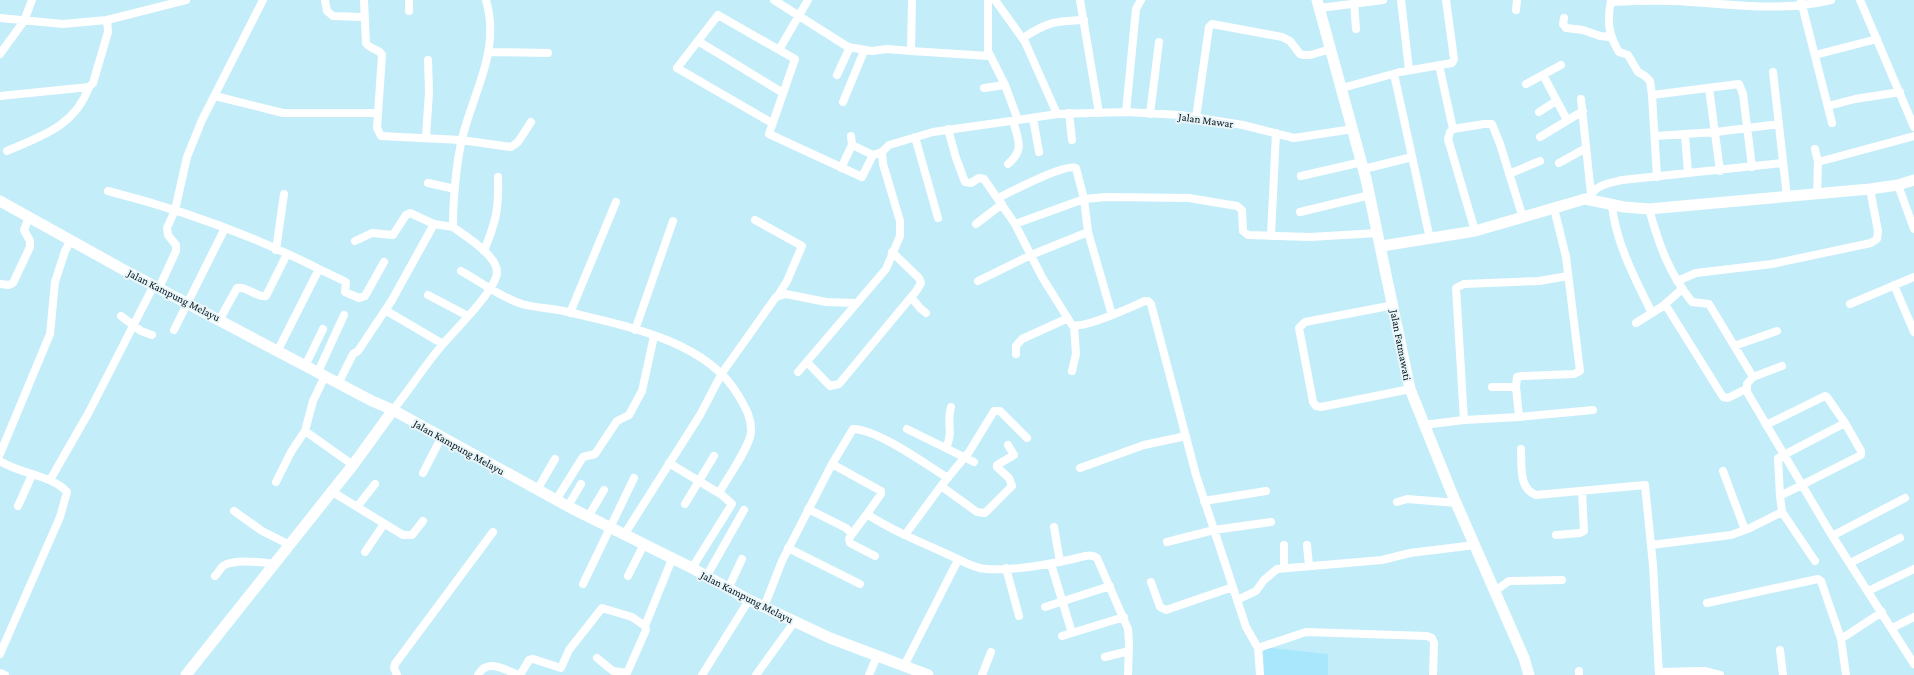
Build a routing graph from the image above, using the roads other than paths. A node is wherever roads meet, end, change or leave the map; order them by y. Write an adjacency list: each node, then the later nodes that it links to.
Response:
1 (32, 0): 34 (street)
2 (186, 0): 32 (street)
3 (263, 0): 69 (street)
4 (325, 0): 29 (street)
5 (364, 0): 29 (street)
6 (409, 0): 27 (street)
7 (486, 0): 46 (street)
8 (774, 0): 28 (street)
9 (808, 0): 28 (street)
10 (912, 0): 45 (street)
11 (988, 0): 50 (street)
12 (995, 0): 37 (street)
13 (1080, 0): 33 (street)
14 (1141, 0): 75 (street)
15 (1383, 0): 23 (street)
16 (1401, 0): 54 (street)
17 (1446, 0): 52 (street)
18 (1517, 0): 26 (street)
19 (1673, 0): 22 (street); 24 (street)
20 (1831, 0): 24 (street)
21 (1860, 0): 38 (street)
22 (1611, 1): 36 (street)
23 (1354, 3): 25 (street); 35 (street)
24 (1801, 3): 49 (street)
25 (1318, 4): 43 (street, Jalan Fatmawati)
26 (1516, 10)
27 (409, 12)
28 (799, 16): 41 (street); 42 (street)
29 (364, 17): 77 (street)
30 (0, 18): 34 (street)
31 (1564, 18): 36 (street)
32 (107, 20): 34 (street); 61 (street)
33 (1084, 20): 37 (street); 78 (street)
34 (24, 21): 48 (street)
35 (1356, 29)
36 (1610, 37): 67 (street)
37 (1023, 38): 79 (street)
38 (1877, 39): 49 (street); 65 (street)
39 (698, 42): 66 (street); 66 (street); 87 (street)
40 (1159, 42): 81 (street)
41 (850, 47): 44 (street); 57 (street)
42 (780, 48)
43 (1331, 49): 63 (street, Jalan Fatmawati); 83 (street)
44 (864, 51): 45 (street); 72 (street)
45 (911, 51): 50 (street)
46 (490, 52): 47 (street); 103 (street)
47 (548, 53)
48 (0, 54)
49 (1815, 55): 73 (street)
50 (989, 56): 60 (street)
51 (428, 60): 100 (street)
52 (1439, 65): 54 (street); 92 (street)
53 (1561, 65): 58 (street)
54 (1409, 70): 56 (street)
55 (1773, 72): 89 (street)
56 (1394, 74): 63 (street); 111 (street)
57 (838, 75)
58 (1543, 75): 59 (street); 71 (street)
59 (1526, 84)
60 (1005, 86): 62 (street); 84 (street)
61 (89, 87): 68 (street); 107 (street)
62 (984, 88)
63 (1342, 88): 91 (street, Jalan Fatmawati)
64 (1709, 88): 67 (street); 93 (street); 95 (street)
65 (1900, 92): 73 (street); 90 (street)
66 (783, 93): 87 (street)
67 (1652, 95): 98 (street)
68 (0, 96)
69 (214, 96): 77 (street); 144 (street)
70 (1581, 99): 74 (street)
71 (1556, 101): 76 (street); 85 (street)
72 (843, 102)
73 (1828, 106): 88 (street)
74 (1583, 111): 85 (street); 105 (street)
75 (1126, 112): 78 (street, Jalan Mawar); 81 (street, Jalan Mawar)
76 (1540, 112)
77 (378, 113): 100 (street)
78 (1099, 113): 80 (street, Jalan Mawar)
79 (1057, 114): 80 (street, Jalan Mawar); 82 (street, Jalan Mawar)
80 (1070, 114): 104 (street)
81 (1150, 114): 83 (street, Jalan Mawar)
82 (1033, 118): 84 (street, Jalan Mawar); 109 (street)
83 (1196, 118): 96 (street, Jalan Mawar)
84 (1015, 120): 94 (street, Jalan Mawar); 116 (street)
85 (1567, 120): 102 (street)
86 (531, 122): 103 (street)
87 (772, 123): 119 (street)
88 (1832, 123)
89 (1779, 124): 93 (street); 115 (street)
90 (1914, 126)
91 (1353, 129): 96 (street, Jalan Mawar); 117 (street, Jalan Fatmawati)
92 (1453, 129): 122 (street); 157 (street)
93 (1748, 129): 95 (street); 118 (street)
94 (948, 130): 101 (street, Jalan Mawar); 139 (street)
95 (1716, 132): 97 (street); 120 (street)
96 (1276, 133): 160 (street)
97 (1685, 135): 98 (street); 121 (street)
98 (1655, 136): 124 (street)
99 (1914, 136): 113 (street)
100 (426, 137): 103 (street)
101 (915, 137): 108 (street, Jalan Mawar); 147 (street)
102 (1540, 138)
103 (461, 140): 129 (street)
104 (1072, 140)
105 (1586, 148): 114 (street); 135 (street)
106 (1815, 149): 113 (street)
107 (7, 151)
108 (882, 152): 110 (street, Jalan Mawar); 167 (street)
109 (1038, 152)
110 (873, 155): 119 (street); 119 (street)
111 (1412, 157): 117 (street); 162 (street)
112 (1540, 162): 122 (street)
113 (1818, 162): 134 (street)
114 (1559, 163)
115 (1782, 163): 118 (street); 136 (street)
116 (1008, 164)
117 (1363, 165): 123 (street); 133 (street, Jalan Fatmawati)
118 (1752, 167): 120 (street)
119 (841, 168)
120 (1720, 171): 121 (street)
121 (1688, 173): 124 (street)
122 (1509, 174): 148 (street)
123 (1301, 176)
124 (1657, 177): 135 (street)
125 (498, 178): 166 (street)
126 (1914, 180): 128 (street)
127 (428, 183): 129 (street)
128 (1898, 185): 130 (street); 156 (street)
129 (456, 189): 154 (street)
130 (1870, 190): 134 (street); 176 (street)
131 (108, 191): 144 (street)
132 (284, 194): 165 (street)
133 (1370, 195): 145 (street); 159 (street, Jalan Fatmawati)
134 (1817, 195): 136 (street)
135 (1590, 196): 141 (street); 142 (street)
136 (1788, 197): 143 (street)
137 (1084, 200): 139 (street); 153 (street); 158 (street); 160 (street)
138 (0, 201): 146 (street, Jalan Kampung Melayu)
139 (1000, 201): 152 (street); 153 (street)
140 (616, 202): 191 (street)
141 (1612, 205): 143 (street); 193 (street)
142 (1554, 208): 148 (street); 173 (street)
143 (1649, 209): 176 (street)
144 (175, 210): 155 (street); 179 (street)
145 (1300, 212)
146 (29, 217): 161 (street, Jalan Kampung Melayu); 177 (street)
147 (938, 218)
148 (1523, 218): 157 (street)
149 (755, 220): 182 (street)
150 (673, 221): 205 (street)
151 (434, 224): 154 (street); 163 (street); 190 (street)
152 (976, 224)
153 (1015, 224): 169 (street)
154 (453, 227): 166 (street)
155 (225, 228): 165 (street); 185 (street)
156 (1914, 229)
157 (1475, 231): 162 (street)
158 (1088, 232): 169 (street); 195 (street)
159 (1378, 233): 160 (street); 164 (street, Jalan Fatmawati)
160 (1271, 236)
161 (71, 240): 179 (street, Jalan Kampung Melayu); 243 (street)
162 (1430, 240): 164 (street)
163 (355, 241)
164 (1382, 246): 189 (street, Jalan Fatmawati)
165 (276, 250): 168 (street)
166 (484, 251): 180 (street)
167 (892, 252): 184 (street); 186 (street)
168 (287, 254): 171 (street); 198 (street)
169 (1031, 255): 175 (street); 199 (street)
170 (384, 262): 171 (street)
171 (319, 269): 212 (street)
172 (461, 271): 180 (street)
173 (1568, 276): 224 (street); 231 (street)
174 (1914, 277): 178 (street)
175 (978, 281)
176 (1677, 281): 181 (street)
177 (0, 284)
178 (1894, 285): 188 (street); 207 (street)
179 (156, 286): 185 (street, Jalan Kampung Melayu); 201 (street)
180 (490, 288): 191 (street); 197 (street)
181 (1682, 289): 187 (street); 211 (street)
182 (784, 290): 186 (street); 219 (street)
183 (428, 295): 197 (street)
184 (911, 297): 192 (street); 214 (street)
185 (188, 303): 198 (street, Jalan Kampung Melayu); 204 (street)
186 (855, 303): 214 (street)
187 (1665, 304): 193 (street); 225 (street)
188 (1850, 304)
189 (1394, 305): 226 (street, Jalan Fatmawati); 226 (street)
190 (385, 310): 210 (street); 222 (street)
191 (570, 313): 205 (street)
192 (926, 313)
193 (1652, 313): 200 (street)
194 (344, 315): 220 (street)
195 (1112, 315): 202 (street); 237 (street)
196 (120, 316): 201 (street)
197 (468, 316): 210 (street)
198 (220, 319): 212 (street, Jalan Kampung Melayu)
199 (1066, 319): 202 (street); 213 (street)
200 (1636, 323)
201 (134, 325): 208 (street); 259 (street)
202 (1074, 326): 217 (street)
203 (323, 329): 215 (street)
204 (174, 330)
205 (635, 330): 209 (street)
206 (1777, 330): 211 (street)
207 (1914, 332)
208 (152, 335)
209 (654, 336): 219 (street); 274 (street)
210 (443, 344): 228 (street)
211 (1734, 346): 221 (street)
212 (278, 350): 215 (street, Jalan Kampung Melayu)
213 (1016, 354)
214 (807, 362): 218 (street)
215 (306, 364): 220 (street, Jalan Kampung Melayu)
216 (1782, 366): 221 (street)
217 (1072, 371)
218 (798, 372)
219 (722, 373): 250 (street); 271 (street)
220 (322, 374): 222 (street, Jalan Kampung Melayu); 236 (street)
221 (1753, 377): 225 (street)
222 (339, 382): 228 (street, Jalan Kampung Melayu)
223 (1492, 387): 224 (street)
224 (1516, 387): 230 (street)
225 (1746, 388): 234 (street)
226 (1410, 389): 233 (street, Jalan Fatmawati)
227 (951, 407): 241 (street)
228 (393, 410): 238 (street, Jalan Kampung Melayu); 252 (street)
229 (1593, 410): 230 (street)
230 (1519, 418): 231 (street)
231 (1464, 420): 233 (street)
232 (1845, 423): 234 (street); 244 (street); 265 (street)
233 (1424, 425): 277 (street, Jalan Fatmawati)
234 (1766, 425): 244 (street)
235 (907, 429): 241 (street)
236 (305, 431): 252 (street); 261 (street)
237 (1186, 436): 253 (street); 275 (street)
238 (441, 438): 255 (street); 266 (street, Jalan Kampung Melayu)
239 (1027, 438): 246 (street)
240 (1008, 445): 264 (street)
241 (946, 448): 246 (street)
242 (1521, 449): 270 (street)
243 (1, 450)
244 (1784, 455): 265 (street); 272 (street)
245 (714, 456): 260 (street)
246 (965, 458): 249 (street); 258 (street)
247 (555, 459): 266 (street)
248 (0, 461): 256 (street)
249 (974, 462)
250 (669, 463): 260 (street); 298 (street)
251 (832, 464): 258 (street); 282 (street); 286 (street)
252 (353, 465): 268 (street)
253 (1080, 468)
254 (1723, 471): 294 (street)
255 (422, 473)
256 (32, 475): 259 (street); 279 (street)
257 (634, 478): 291 (street)
258 (948, 478): 264 (street)
259 (50, 480): 357 (street)
260 (699, 480): 271 (street); 278 (street)
261 (276, 482)
262 (375, 484): 281 (street)
263 (581, 484): 280 (street)
264 (941, 486): 297 (street)
265 (1802, 486): 272 (street); 300 (street)
266 (537, 490): 274 (street, Jalan Kampung Melayu)
267 (604, 490): 287 (street)
268 (331, 491): 281 (street); 303 (street)
269 (1266, 491): 275 (street)
270 (1582, 491): 299 (street); 308 (street)
271 (719, 493): 321 (street)
272 (1780, 496): 285 (street)
273 (1905, 498): 300 (street)
274 (556, 500): 280 (street, Jalan Kampung Melayu)
275 (1204, 501): 293 (street)
276 (1398, 502): 277 (street)
277 (1457, 503): 307 (street, Jalan Fatmawati)
278 (685, 504)
279 (18, 506)
280 (568, 506): 287 (street, Jalan Kampung Melayu)
281 (357, 508): 290 (street)
282 (808, 509): 296 (street); 309 (street)
283 (744, 510): 327 (street)
284 (234, 511): 303 (street)
285 (1782, 512): 294 (street); 316 (street)
286 (867, 514): 296 (street); 297 (street)
287 (588, 517): 291 (street, Jalan Kampung Melayu)
288 (423, 521): 290 (street)
289 (1271, 522): 293 (street)
290 (384, 524): 310 (street)
291 (610, 527): 298 (street, Jalan Kampung Melayu); 330 (street)
292 (1054, 527): 315 (street)
293 (1214, 530): 302 (street); 333 (street)
294 (1745, 530): 308 (street)
295 (493, 532): 368 (street)
296 (852, 534): 311 (street)
297 (905, 534): 314 (street)
298 (624, 535): 304 (street, Jalan Kampung Melayu)
299 (1556, 535)
300 (1832, 536): 317 (street)
301 (1900, 538): 317 (street)
302 (1167, 542)
303 (288, 544): 318 (street)
304 (644, 544): 312 (street, Jalan Kampung Melayu); 326 (street)
305 (1284, 545): 323 (street)
306 (1307, 545): 320 (street)
307 (1474, 545): 320 (street); 335 (street, Jalan Fatmawati)
308 (1651, 545): 365 (street)
309 (788, 548): 331 (street); 341 (street)
310 (365, 552)
311 (875, 556)
312 (672, 559): 321 (street, Jalan Kampung Melayu); 348 (street)
313 (742, 559): 334 (street)
314 (958, 560): 322 (street); 362 (street)
315 (1060, 562): 319 (street); 332 (street)
316 (1815, 562)
317 (1850, 563): 336 (street)
318 (274, 564): 325 (street); 367 (street)
319 (1051, 564): 322 (street); 339 (street)
320 (1309, 566): 323 (street)
321 (692, 568): 327 (street, Jalan Kampung Melayu)
322 (1006, 568): 344 (street)
323 (1284, 568): 338 (street)
324 (1914, 568): 336 (street)
325 (215, 576)
326 (628, 576)
327 (706, 577): 334 (street, Jalan Kampung Melayu)
328 (1562, 580): 335 (street)
329 (1151, 582): 333 (street)
330 (583, 584)
331 (860, 584)
332 (1110, 586): 339 (street); 345 (street)
333 (1233, 587): 338 (street)
334 (728, 589): 337 (street, Jalan Kampung Melayu)
335 (1495, 591): 379 (street, Jalan Fatmawati)
336 (1868, 591): 343 (street)
337 (749, 600): 341 (street, Jalan Kampung Melayu); 371 (street)
338 (1237, 600): 353 (street)
339 (1063, 602): 342 (street); 350 (street)
340 (1707, 602): 352 (street)
341 (764, 607): 347 (street, Jalan Kampung Melayu)
342 (1045, 607)
343 (1882, 612): 349 (street); 352 (street)
344 (1019, 616)
345 (1124, 617): 350 (street); 356 (street)
346 (1914, 617): 349 (street)
347 (795, 621): 358 (street, Jalan Kampung Melayu); 372 (street)
348 (645, 626): 364 (street); 370 (street)
349 (1892, 628): 361 (street)
350 (1072, 633): 351 (street)
351 (1062, 636)
352 (1841, 639): 382 (street)
353 (1258, 648): 377 (street); 378 (street)
354 (1780, 650): 381 (street)
355 (991, 652): 375 (street)
356 (1129, 652): 359 (street); 376 (street)
357 (0, 654)
358 (877, 656): 362 (street, Jalan Kampung Melayu); 373 (street)
359 (1105, 657)
360 (597, 658): 364 (street)
361 (1913, 660)
362 (904, 666): 374 (street, Jalan Kampung Melayu)
363 (0, 673): 366 (street)
364 (628, 674)
365 (1659, 674): 380 (street)
366 (5, 675)
367 (186, 675)
368 (397, 675)
369 (478, 675): 370 (street)
370 (519, 675)
371 (702, 675)
372 (756, 675)
373 (869, 675)
374 (928, 675)
375 (982, 675)
376 (1128, 675)
377 (1260, 675)
378 (1433, 675)
379 (1529, 675)
380 (1720, 675)
381 (1783, 675)
382 (1846, 675)

